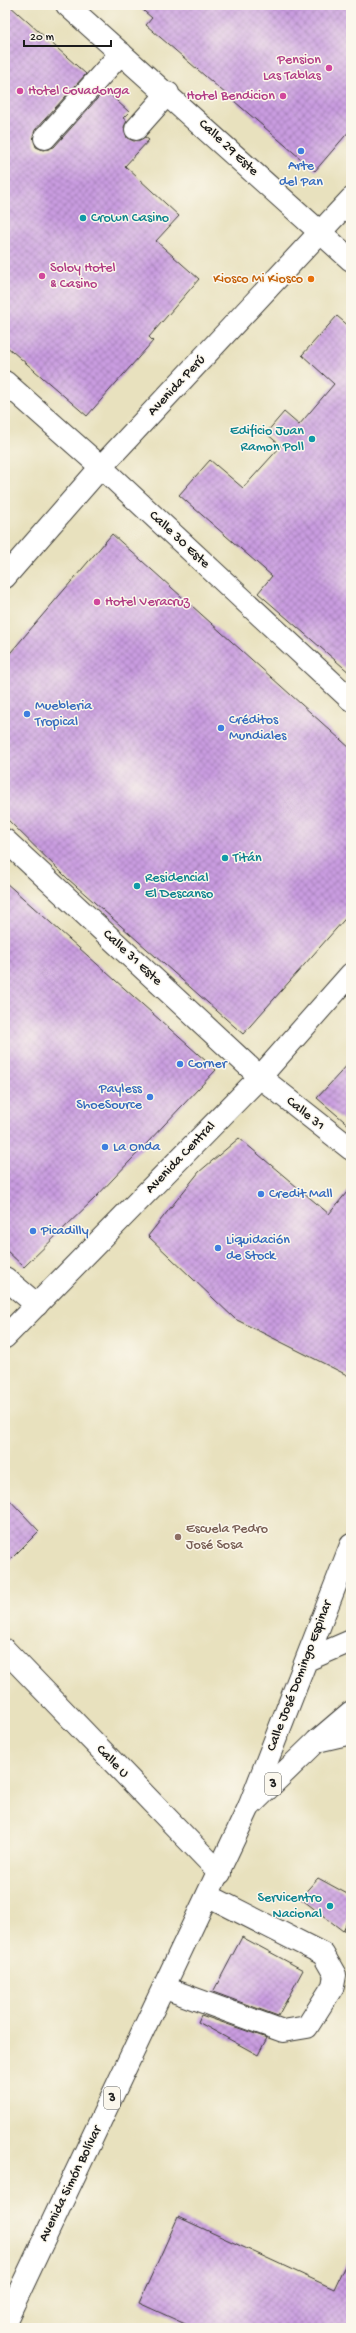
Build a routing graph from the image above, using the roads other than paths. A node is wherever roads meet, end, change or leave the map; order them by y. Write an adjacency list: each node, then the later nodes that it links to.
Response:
1 (77, 8): 2 (street, Calle 29 Este)
2 (121, 53): 3 (street, Calle 29 Este); 5 (street)
3 (168, 93): 4 (street); 7 (street, Calle 29 Este)
4 (136, 129)
5 (45, 138)
6 (351, 199): 7 (street, Avenida Perú)
7 (320, 231): 8 (street, Calle 29 Este); 10 (street, Avenida Perú)
8 (351, 260)
9 (5, 382): 10 (street, Calle 30 Este)
10 (101, 467): 11 (street, Avenida Perú); 12 (street, Calle 30 Este)
11 (5, 577)
12 (351, 700)
13 (5, 840): 15 (street, Calle 31 Este)
14 (351, 974): 15 (street, Avenida Central)
15 (260, 1077): 16 (street, Calle 31); 18 (street, Avenida Central)
16 (351, 1149)
17 (5, 1278): 18 (street)
18 (37, 1305): 19 (street, Avenida Central)
19 (5, 1337)
20 (351, 1545): 23 (street, Calle José Domingo Espinar)
21 (351, 1641): 23 (street)
22 (5, 1650): 28 (street, Calle U)
23 (307, 1660): 27 (street, Calle José Domingo Espinar)
24 (351, 1712): 26 (street, 3)
25 (351, 1733): 26 (street)
26 (317, 1741): 27 (street, 3)
27 (249, 1808): 28 (street, 3)
28 (220, 1873): 29 (street, Avenida Simón Bolívar / 3)
29 (209, 1896): 30 (street, Avenida Simón Bolívar / 3); 30 (street)
30 (165, 1988): 31 (street, Avenida Simón Bolívar / 3)
31 (5, 2322)

